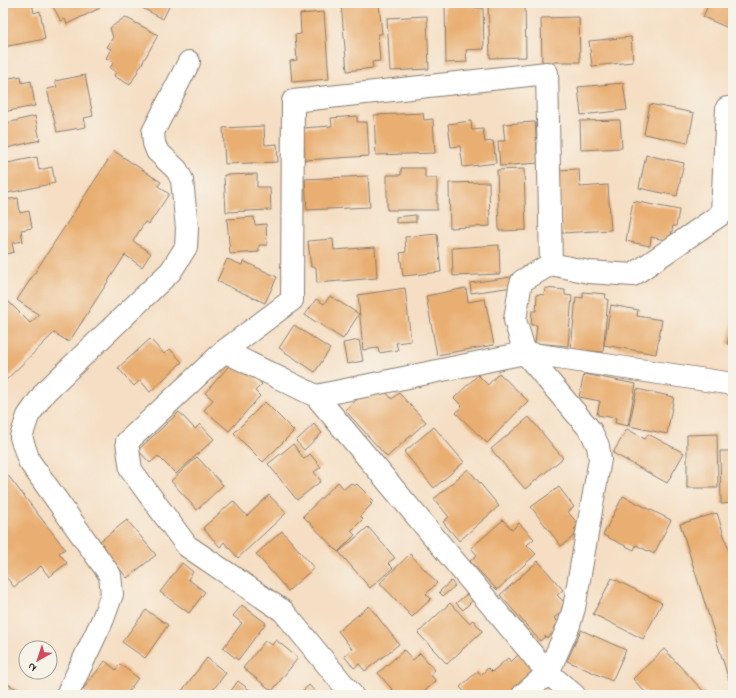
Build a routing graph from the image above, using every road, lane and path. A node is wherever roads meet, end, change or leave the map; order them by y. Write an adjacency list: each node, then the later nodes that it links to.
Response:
1 (189, 62): 10 (street)
2 (727, 108): 3 (street)
3 (727, 210): 4 (street)
4 (551, 264): 5 (street); 6 (street)
5 (224, 351): 8 (street); 11 (street)
6 (525, 353): 7 (street); 8 (street); 9 (street)
7 (733, 384)
8 (316, 396): 9 (street)
9 (548, 673): 12 (street); 13 (street)
10 (67, 695)
11 (352, 695)
12 (523, 695)
13 (574, 695)

